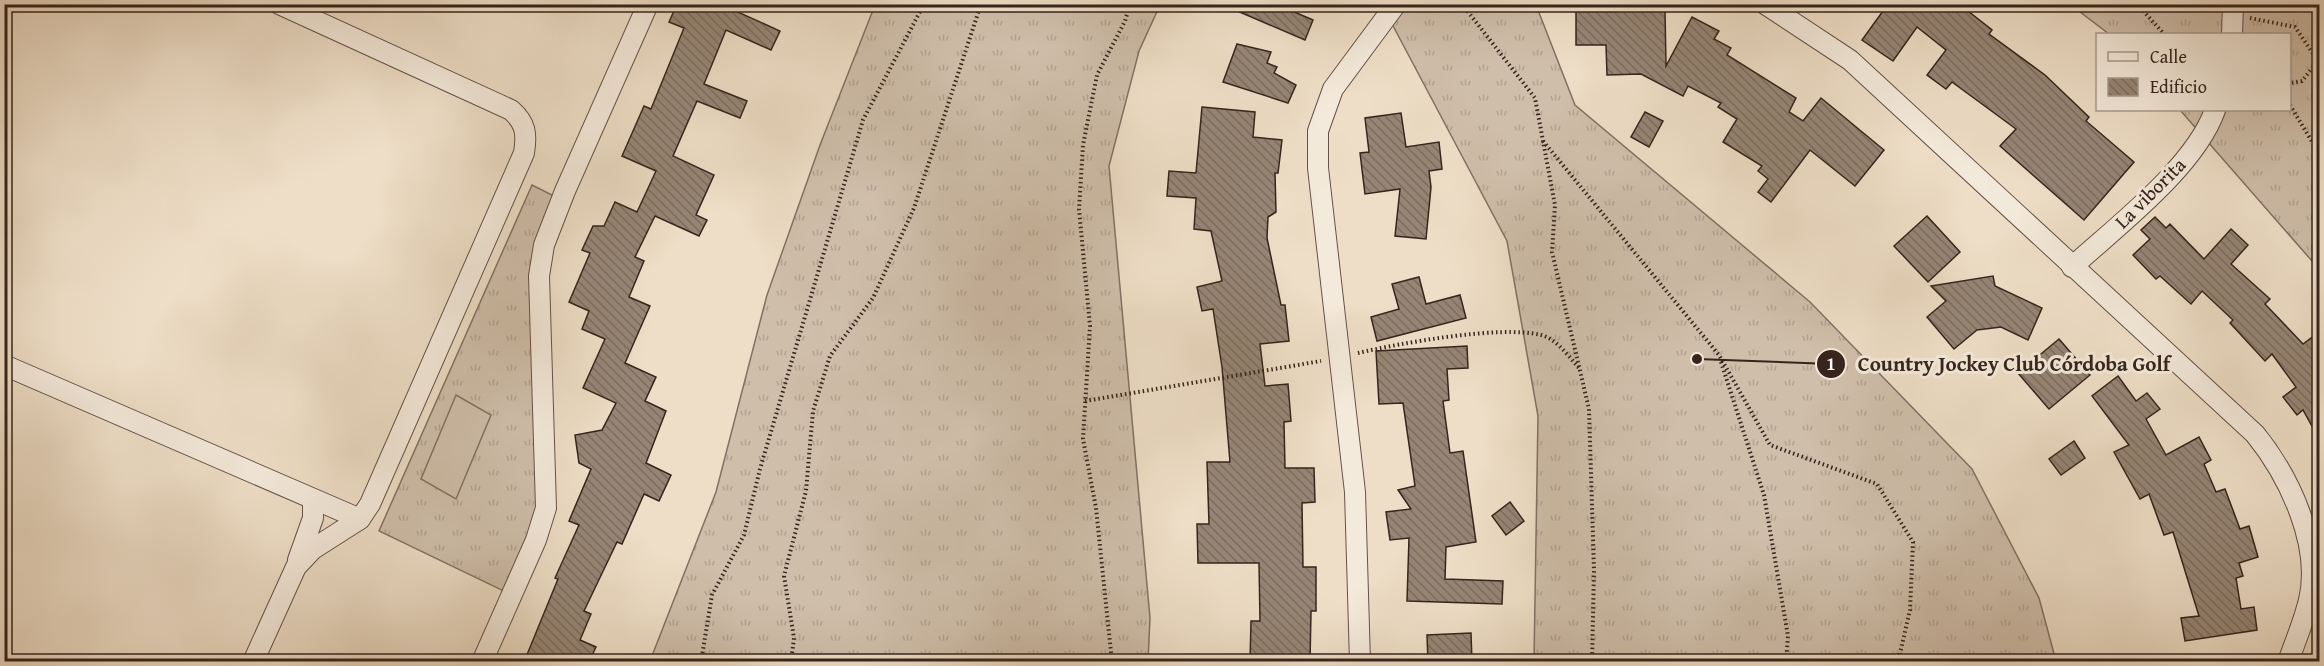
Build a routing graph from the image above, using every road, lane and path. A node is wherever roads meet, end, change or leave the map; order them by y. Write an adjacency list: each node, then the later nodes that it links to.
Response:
1 (279, 4): 22 (street)
2 (648, 4): 25 (street)
3 (924, 4): 26 (path)
4 (981, 4): 27 (path)
5 (1130, 4): 28 (path)
6 (1396, 4): 29 (street)
7 (1462, 4): 16 (path)
8 (1765, 4): 18 (street)
9 (2137, 4): 11 (path)
10 (2239, 11): 12 (street); 13 (path)
11 (2163, 33)
12 (2232, 33)
13 (2291, 84)
14 (2291, 108): 17 (path)
15 (2215, 111): 18 (street, La viborita)
16 (1542, 140): 19 (path); 30 (path)
17 (2319, 155)
18 (2072, 267): 33 (street)
19 (1719, 355): 31 (path); 32 (path)
20 (4, 365): 21 (street)
21 (313, 500): 22 (street); 23 (street)
22 (360, 519): 23 (street)
23 (296, 567): 24 (street)
24 (253, 662)
25 (482, 662)
26 (701, 662)
27 (791, 662)
28 (1112, 662)
29 (1360, 662)
30 (1593, 662)
31 (1786, 662)
32 (1898, 662)
33 (2288, 662)

